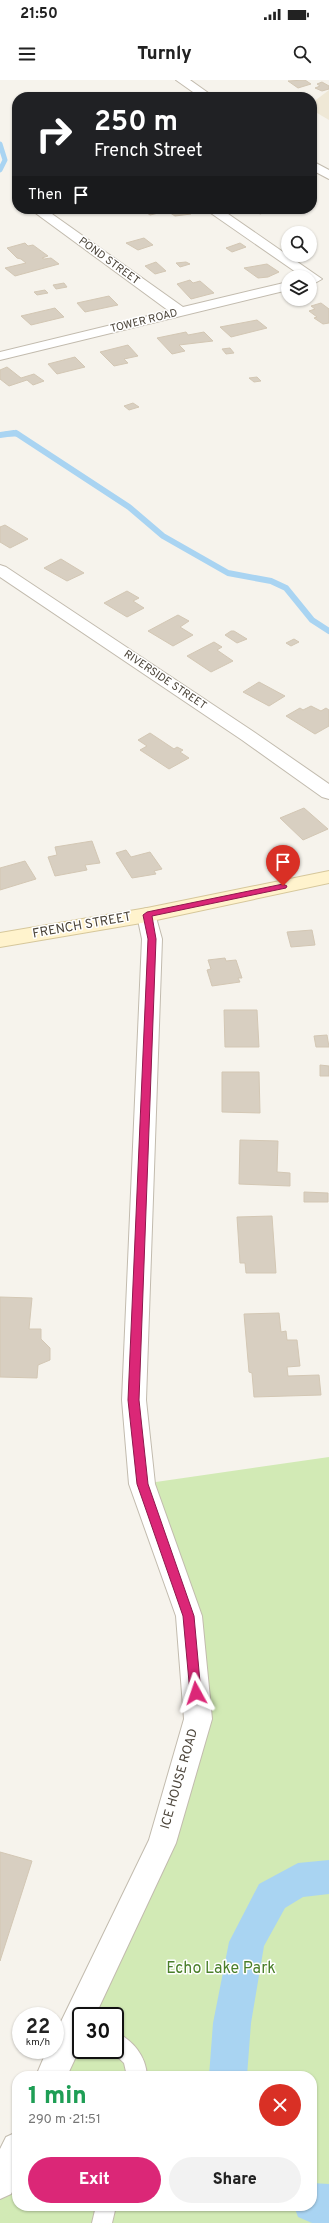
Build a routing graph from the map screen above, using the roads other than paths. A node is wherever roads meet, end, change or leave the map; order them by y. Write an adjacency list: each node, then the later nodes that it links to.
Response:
1 (188, 81): 2 (street)
2 (202, 92)
3 (317, 168): 4 (street)
4 (329, 175)
5 (44, 214): 11 (street, POND STREET)
6 (219, 214): 7 (street)
7 (299, 270)
8 (329, 276): 9 (street)
9 (317, 279)
10 (281, 288): 11 (street, TOWER ROAD)
11 (180, 312): 12 (street, TOWER ROAD)
12 (0, 356)
13 (0, 570): 14 (street, RIVERSIDE STREET)
14 (329, 793)
15 (329, 877): 16 (street, FRENCH STREET)
16 (147, 915): 17 (street, FRENCH STREET); 18 (street, ICE HOUSE ROAD)
17 (0, 940)
18 (86, 2007)
19 (72, 2036): 21 (street, ICE HOUSE ROAD)
20 (124, 2048): 22 (lane)
21 (54, 2071)
22 (138, 2071)
23 (12, 2158): 24 (street)
24 (0, 2183)
25 (105, 2211): 26 (lane)
26 (102, 2223)

